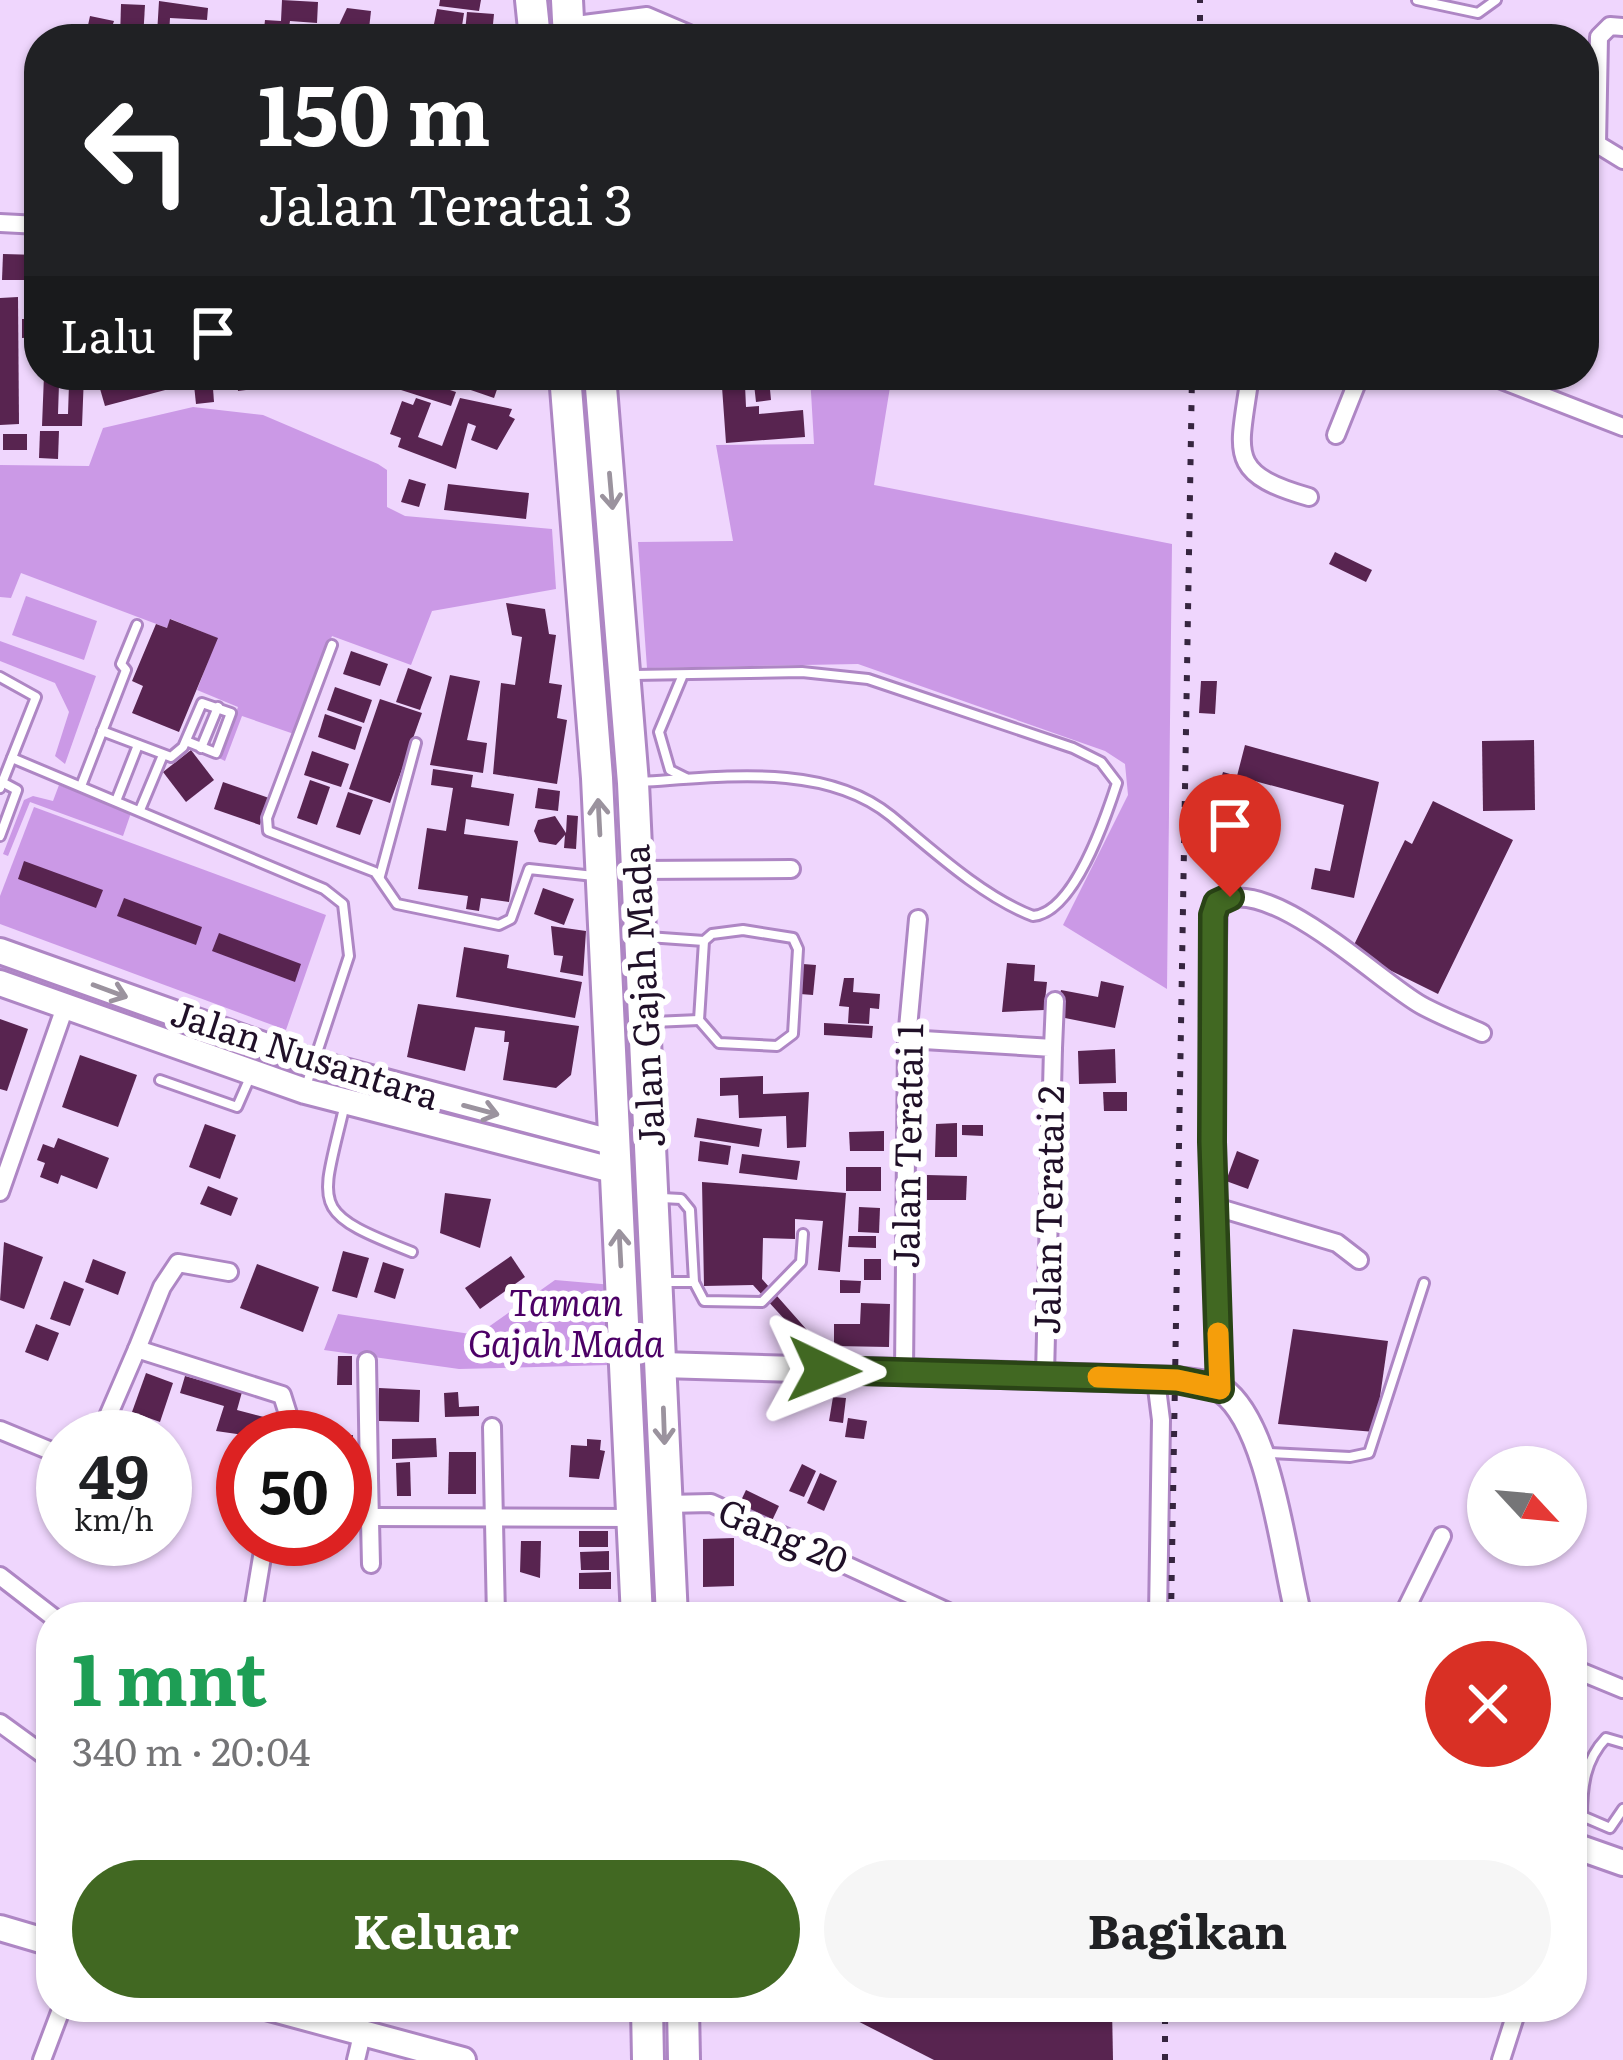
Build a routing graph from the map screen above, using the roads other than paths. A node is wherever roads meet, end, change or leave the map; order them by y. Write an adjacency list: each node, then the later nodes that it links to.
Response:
1 (1417, 0): 2 (lane)
2 (1496, 0)
3 (568, 22): 4 (street)
4 (666, 24)
5 (566, 390): 36 (highway, Jalan Gajah Mada, one-way to 5)
6 (601, 390): 15 (highway, Jalan Gajah Mada, one-way to 15)
7 (1248, 390): 12 (street)
8 (1354, 390): 11 (street)
9 (1528, 390): 10 (street)
10 (1623, 427)
11 (1336, 435)
12 (1309, 496)
13 (136, 625): 19 (lane)
14 (332, 645): 35 (lane)
15 (626, 674): 17 (lane); 28 (highway, Jalan Gajah Mada)
16 (0, 677): 25 (lane)
17 (682, 677): 26 (lane); 26 (lane)
18 (218, 707): 20 (lane); 23 (lane); 23 (lane)
19 (102, 731): 22 (lane); 29 (lane)
20 (186, 741): 23 (lane); 24 (lane)
21 (416, 743): 35 (lane)
22 (139, 745): 24 (lane); 30 (lane)
23 (201, 748)
24 (163, 755): 31 (lane)
25 (12, 758): 27 (lane); 29 (lane)
26 (688, 779): 28 (lane)
27 (1, 783): 32 (lane)
28 (633, 783): 34 (highway, Jalan Gajah Mada)
29 (81, 786): 30 (lane)
30 (116, 801): 31 (lane)
31 (140, 810): 49 (lane)
32 (0, 836)
33 (791, 869): 34 (street)
34 (637, 870): 38 (highway, Jalan Gajah Mada)
35 (380, 876): 36 (lane)
36 (602, 877): 54 (highway, Jalan Gajah Mada)
37 (918, 919): 47 (street, Jalan Teratai 1)
38 (640, 936): 39 (lane); 45 (highway, Jalan Gajah Mada)
39 (704, 941): 44 (lane); 44 (lane)
40 (0, 951): 49 (street, Jalan Nusantara, one-way to 49)
41 (0, 983): 43 (street, Jalan Nusantara)
42 (1055, 1001): 48 (street)
43 (65, 1007): 50 (street, Jalan Nusantara); 55 (street)
44 (698, 1020): 45 (lane)
45 (645, 1023): 56 (highway, Jalan Gajah Mada)
46 (1482, 1033): 57 (street)
47 (907, 1039): 48 (street, Jalan Teratai 2); 68 (street, Jalan Teratai 1)
48 (1053, 1048): 69 (street, Jalan Teratai 2)
49 (314, 1063): 52 (lane); 54 (street, Jalan Nusantara, one-way to 54)
50 (251, 1073): 51 (lane); 52 (street, Jalan Nusantara)
51 (160, 1080)
52 (305, 1091): 53 (street, Jalan Nusantara)
53 (346, 1102): 54 (street, Jalan Nusantara); 59 (lane)
54 (616, 1157): 82 (highway, Jalan Gajah Mada, one-way to 54)
55 (0, 1192)
56 (654, 1197): 62 (lane); 63 (highway, Jalan Gajah Mada)
57 (1216, 1207): 60 (street); 71 (street)
58 (803, 1234): 62 (lane)
59 (412, 1252)
60 (1359, 1260)
61 (229, 1272): 65 (street)
62 (694, 1282): 63 (lane)
63 (658, 1283): 67 (highway, Jalan Gajah Mada)
64 (1424, 1283): 78 (lane)
65 (137, 1349): 72 (street); 73 (street)
66 (367, 1361): 74 (street)
67 (662, 1365): 68 (street); 79 (highway, Jalan Gajah Mada, one-way to 79)
68 (904, 1372): 69 (street)
69 (1045, 1375): 70 (street)
70 (1156, 1380): 71 (street); 93 (street)
71 (1220, 1389): 78 (street)
72 (111, 1410)
73 (287, 1410)
74 (368, 1410)
75 (492, 1427): 83 (street)
76 (0, 1430): 77 (street)
77 (36, 1445)
78 (1260, 1453): 94 (street)
79 (667, 1504): 91 (highway, Jalan Gajah Mada); 92 (street, Gang 20)
80 (372, 1506): 81 (street)
81 (373, 1516): 83 (street); 85 (street)
82 (634, 1518): 83 (street); 90 (highway, Jalan Gajah Mada)
83 (494, 1520): 89 (street)
84 (1442, 1536): 95 (street)
85 (372, 1540)
86 (260, 1566): 88 (street)
87 (0, 1576): 96 (street)
88 (254, 1602)
89 (496, 1602)
90 (637, 1602)
91 (671, 1602)
92 (926, 1602)
93 (1158, 1602)
94 (1295, 1602)
95 (1409, 1602)
96 (36, 1604)
97 (1587, 1674): 98 (street)
98 (1623, 1690)
99 (0, 1723): 101 (street)
100 (1623, 1742): 102 (lane)
101 (36, 1749)
102 (1587, 1772)
103 (1623, 1809): 104 (lane)
104 (1587, 1818)
105 (1587, 1850): 106 (street)
106 (1623, 1863)
107 (0, 1928): 108 (street)
108 (36, 1939)
109 (56, 2022): 115 (street)
110 (300, 2022): 114 (street)
111 (647, 2022): 117 (highway)
112 (683, 2022): 118 (highway)
113 (1513, 2022): 119 (street)
114 (359, 2048): 116 (street)
115 (42, 2060)
116 (463, 2060)
117 (648, 2060)
118 (684, 2060)
119 (1502, 2060)

